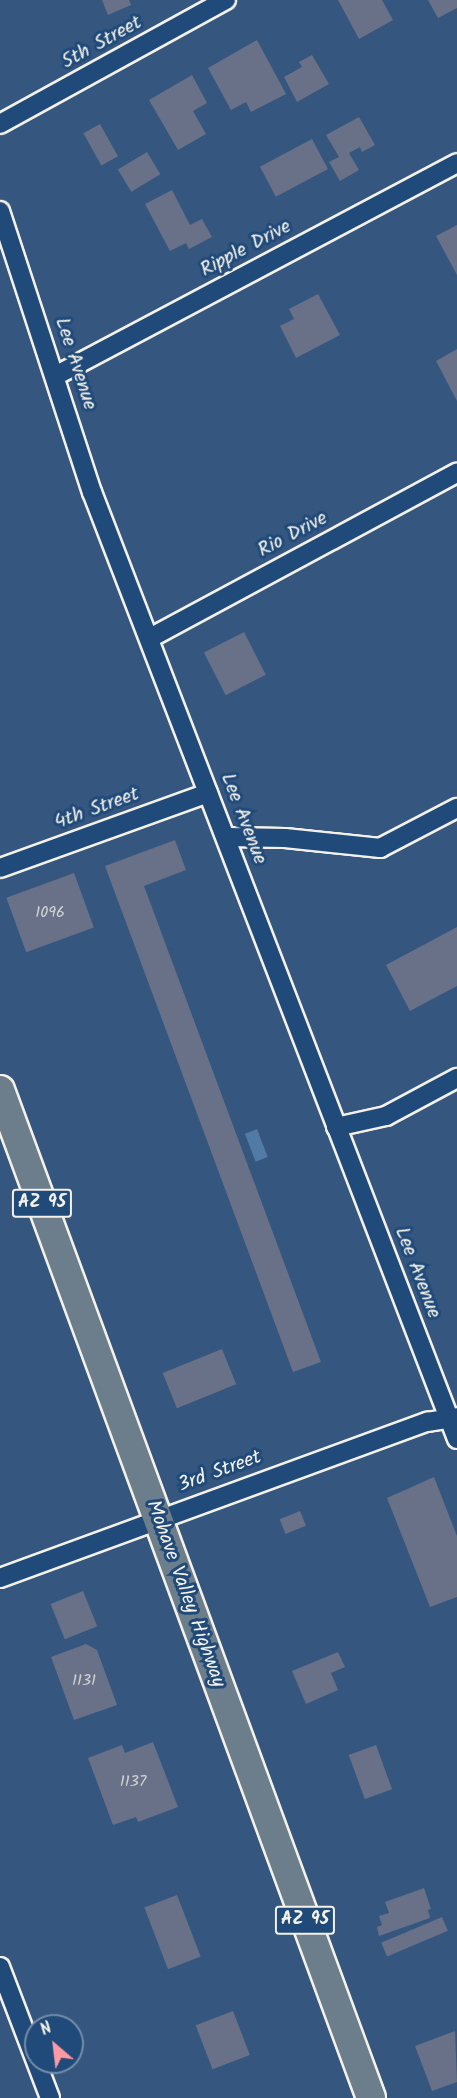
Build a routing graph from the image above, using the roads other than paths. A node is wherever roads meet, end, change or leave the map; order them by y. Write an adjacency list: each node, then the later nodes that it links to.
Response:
1 (218, 2): 2 (street, 5th Street)
2 (0, 124)
3 (457, 163): 5 (street, Ripple Drive)
4 (0, 211): 5 (street, Lee Avenue)
5 (55, 376): 7 (street, Lee Avenue)
6 (457, 472): 7 (street, Rio Drive)
7 (150, 638): 8 (street, Lee Avenue)
8 (208, 792): 10 (street, Lee Avenue); 11 (street, 4th Street)
9 (457, 808): 10 (street)
10 (227, 837): 14 (street, Lee Avenue)
11 (0, 868)
12 (457, 1078): 14 (street)
13 (0, 1090): 17 (highway, Mohave Valley Highway / AZ 95)
14 (336, 1127): 15 (street, Lee Avenue)
15 (453, 1418): 16 (street, Lee Avenue); 17 (street, 3rd Street)
16 (457, 1439)
17 (157, 1520): 18 (street, 3rd Street); 21 (highway, Mohave Valley Highway / AZ 95)
18 (0, 1578)
19 (0, 1967): 20 (street)
20 (50, 2098)
21 (371, 2098)

